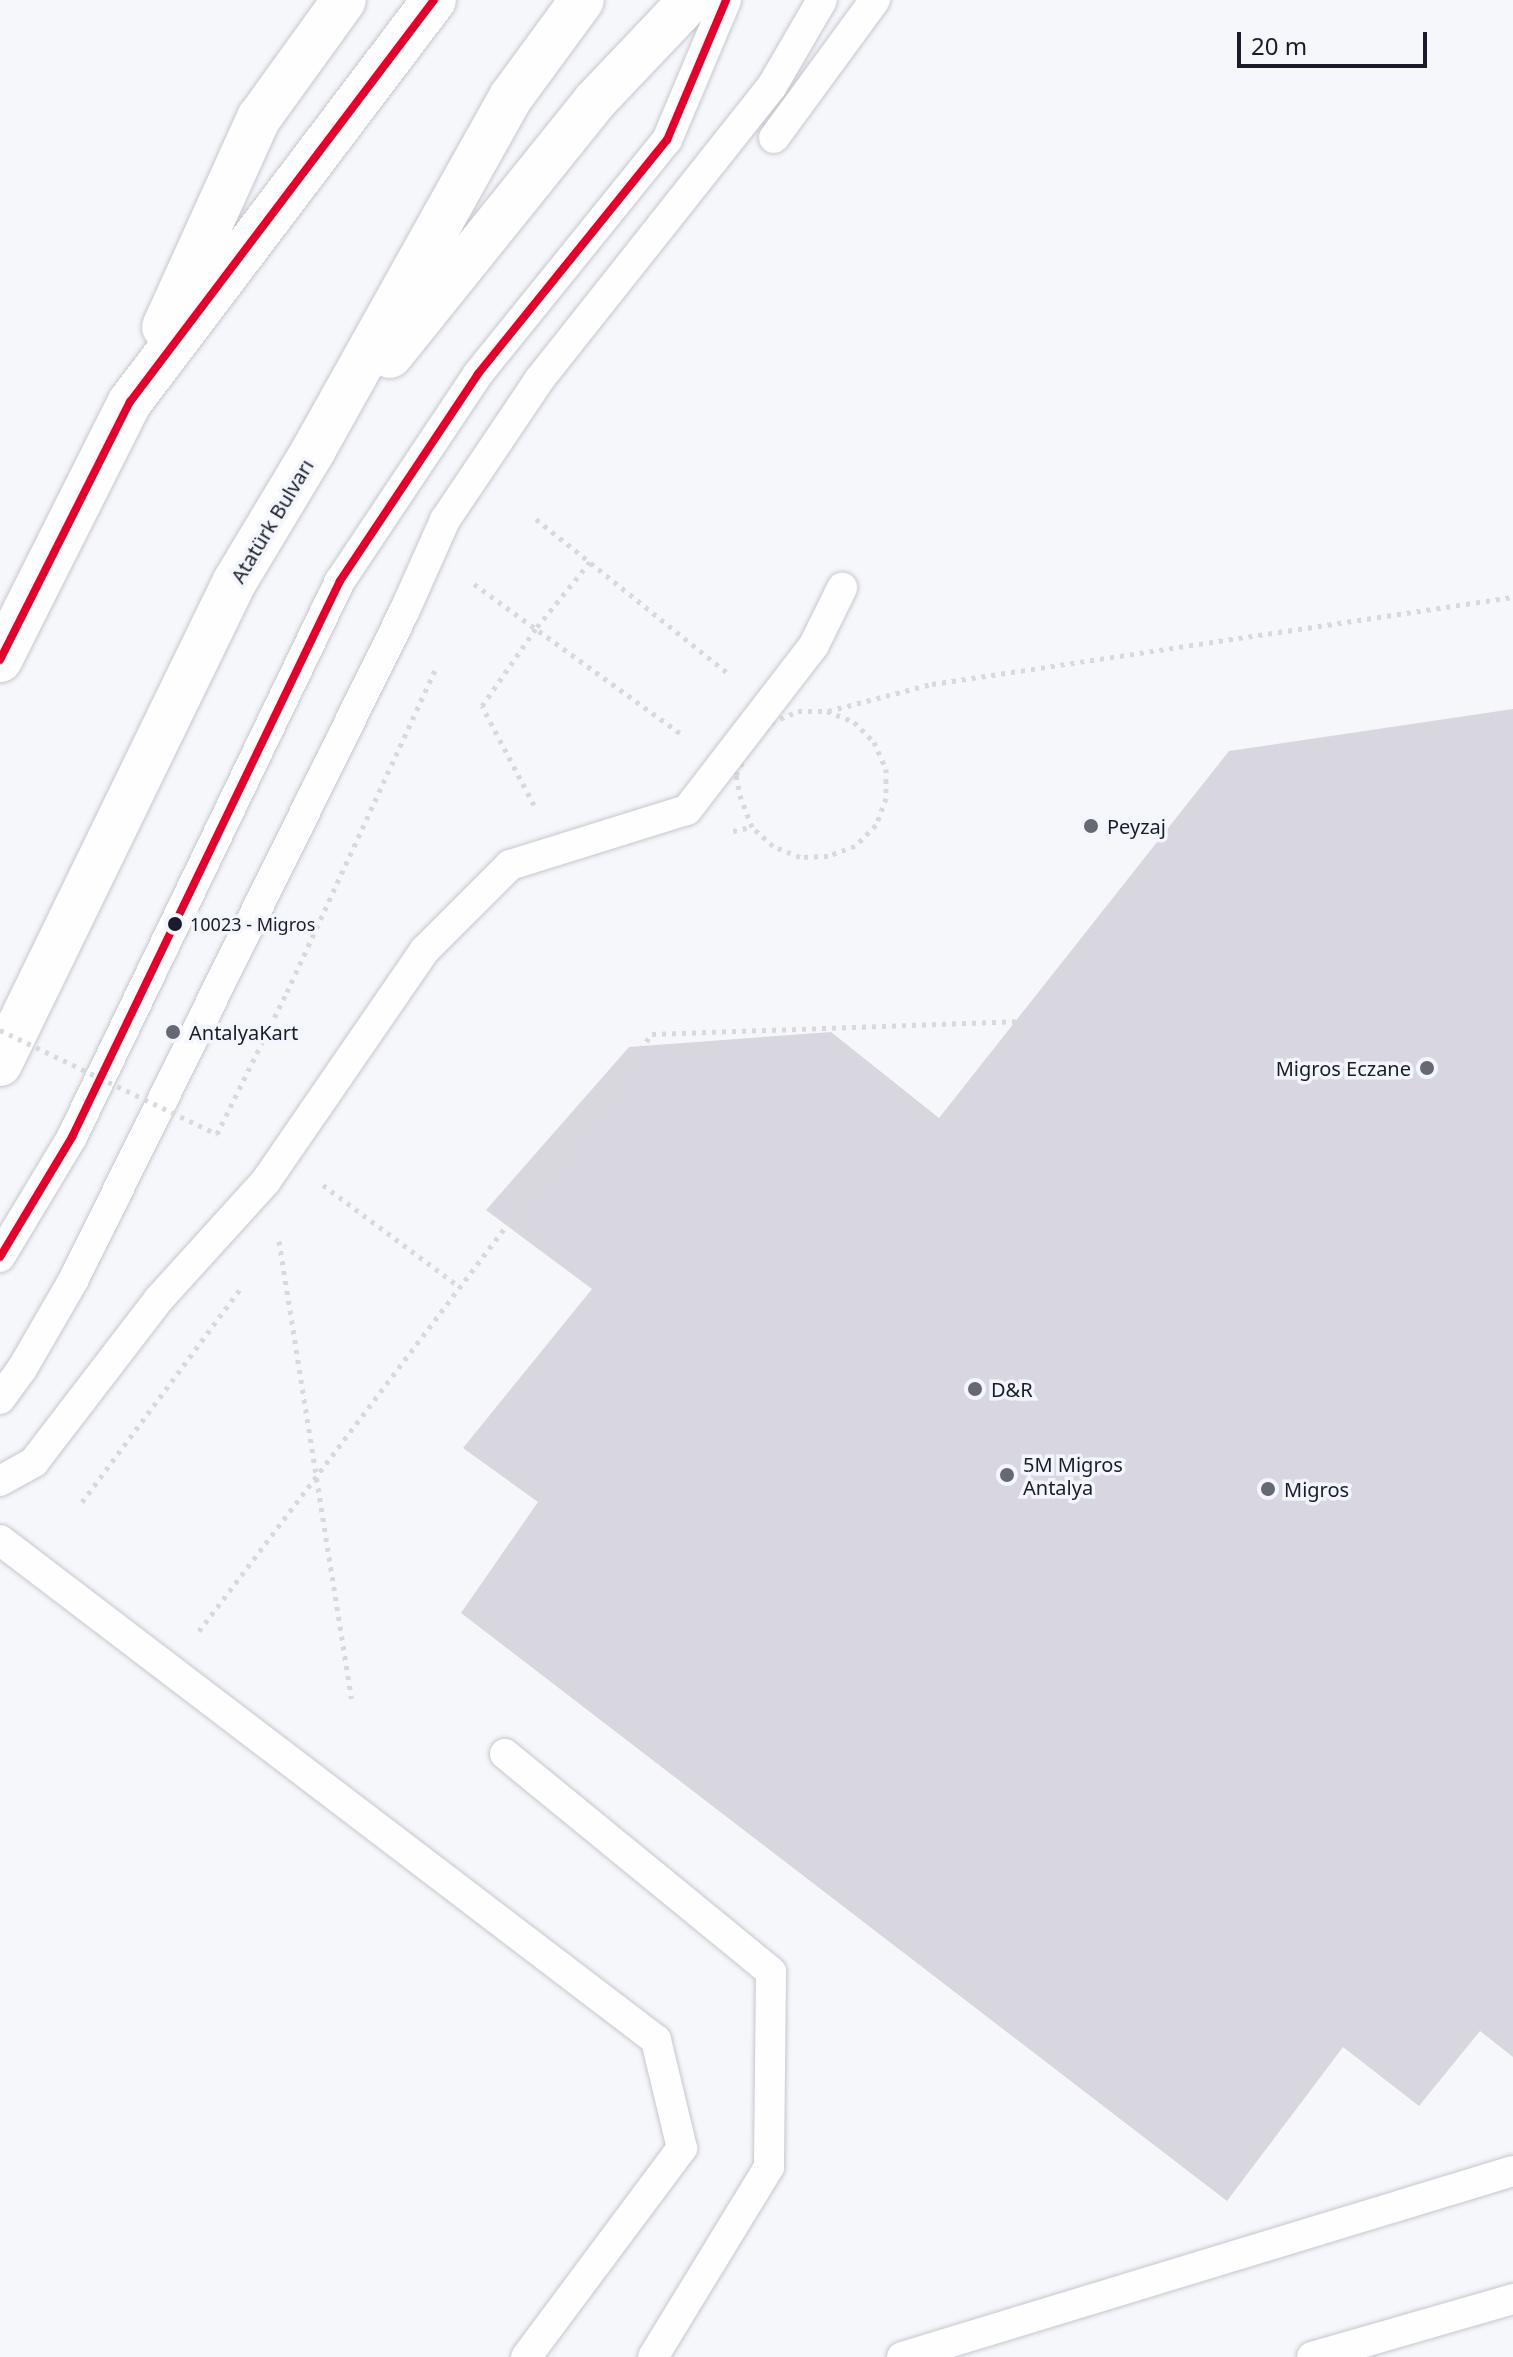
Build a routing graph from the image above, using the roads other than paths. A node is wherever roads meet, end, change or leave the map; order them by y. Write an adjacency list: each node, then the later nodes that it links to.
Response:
1 (344, 0): 9 (main road)
2 (434, 0): 9 (main road)
3 (582, 0): 10 (main road, Atatürk Bulvarı)
4 (691, 0): 10 (main road)
5 (726, 0): 14 (lane)
6 (822, 0): 15 (lane)
7 (875, 0): 8 (lane)
8 (774, 138)
9 (130, 402): 12 (main road)
10 (313, 451): 13 (main road, Atatürk Bulvarı)
11 (842, 588): 16 (lane)
12 (0, 660)
13 (0, 1064)
14 (0, 1257)
15 (0, 1399)
16 (0, 1481)
17 (0, 1540): 21 (lane)
18 (505, 1754): 22 (lane)
19 (1513, 2171): 23 (lane)
20 (1513, 2299): 24 (lane)
21 (526, 2357)
22 (653, 2357)
23 (902, 2357)
24 (1312, 2357)

